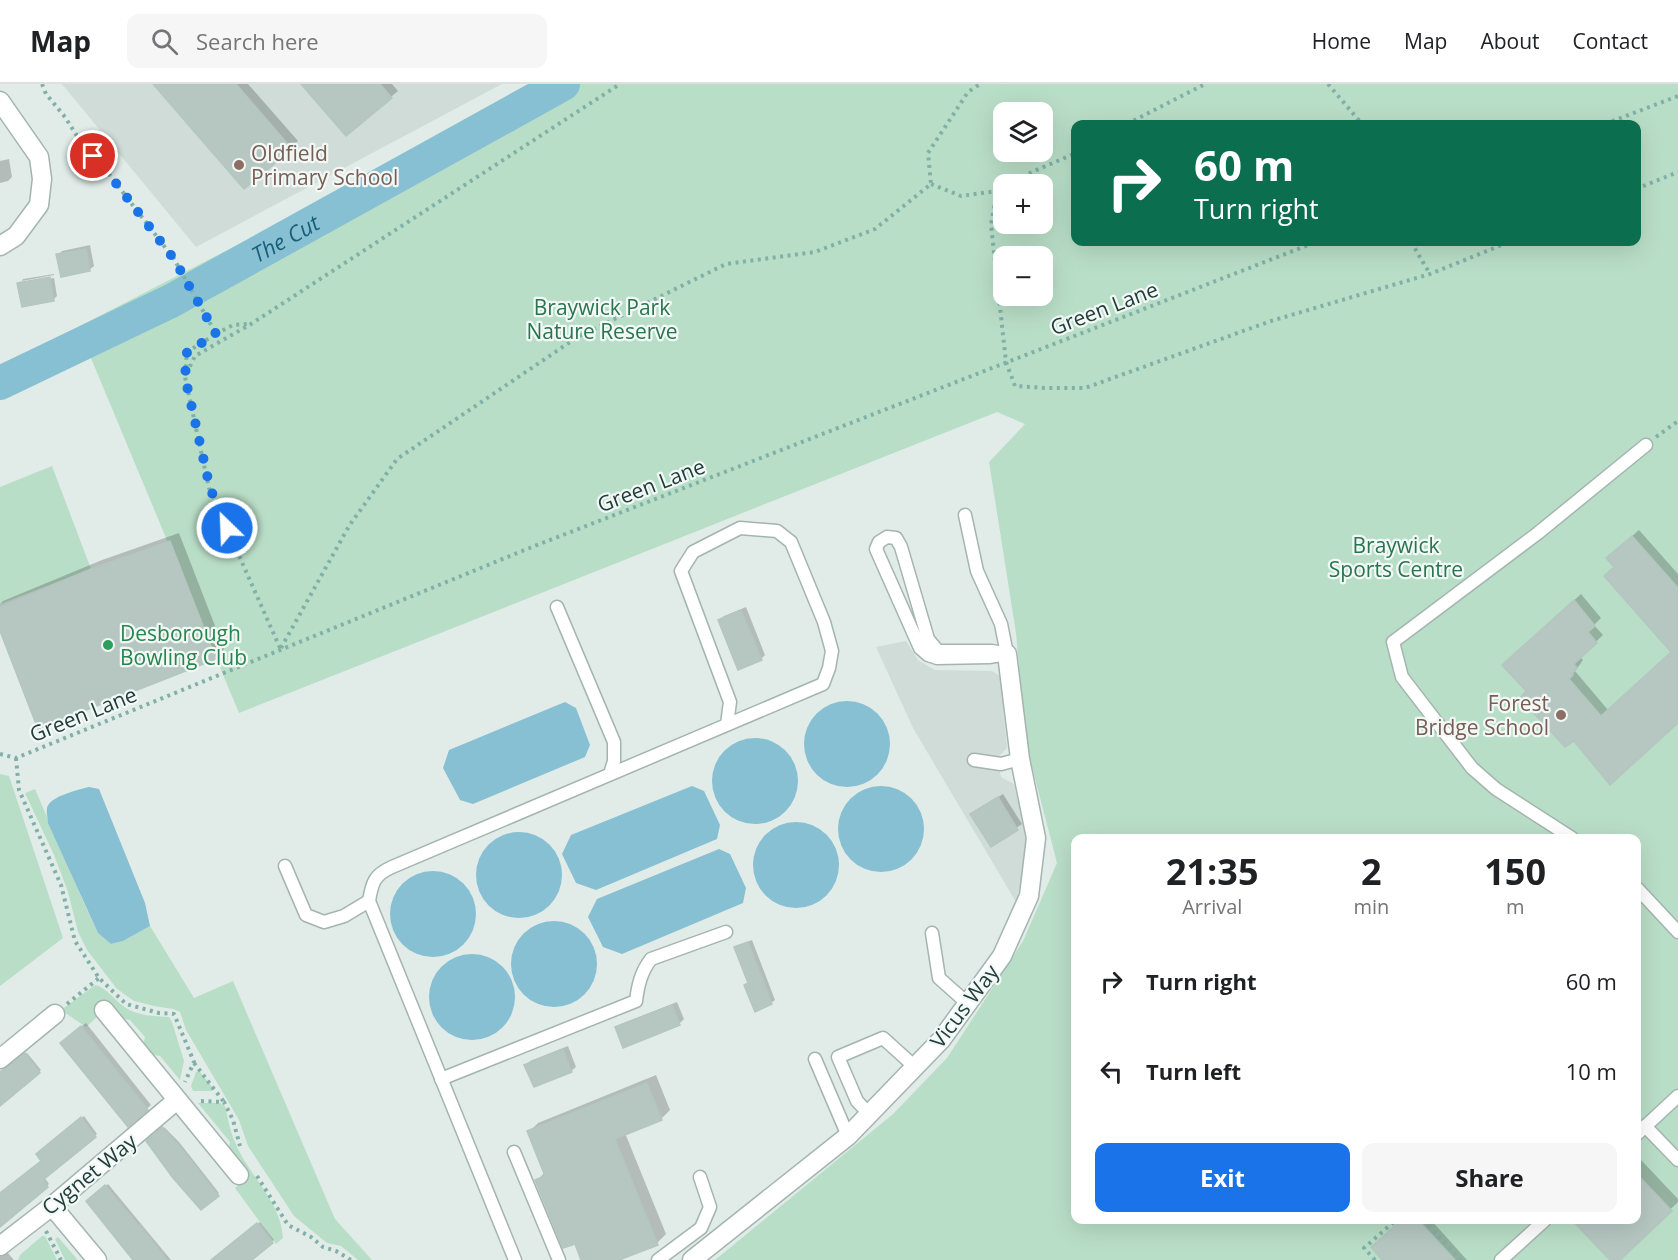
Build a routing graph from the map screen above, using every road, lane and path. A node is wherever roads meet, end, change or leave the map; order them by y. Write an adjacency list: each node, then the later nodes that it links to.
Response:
1 (42, 84): 24 (path)
2 (620, 84): 23 (path)
3 (980, 84): 14 (path)
4 (1205, 84): 8 (path)
5 (1328, 84): 9 (path)
6 (1678, 96): 10 (path)
7 (0, 101): 18 (street)
8 (1135, 120)
9 (1359, 120)
10 (1615, 120)
11 (1071, 155): 13 (path)
12 (1678, 172): 15 (path)
13 (1028, 174)
14 (931, 184): 16 (path); 31 (path)
15 (1641, 187)
16 (993, 192)
17 (993, 214): 25 (path)
18 (0, 246)
19 (1306, 246): 25 (path, Green Lane)
20 (1413, 246): 22 (path)
21 (1499, 246): 22 (path)
22 (1430, 274): 25 (path)
23 (251, 324): 24 (path); 26 (path)
24 (216, 334): 26 (path)
25 (1006, 362): 31 (path, Green Lane)
26 (185, 377): 31 (path)
27 (1678, 421): 28 (path)
28 (1646, 445): 39 (lane)
29 (965, 515): 32 (lane)
30 (557, 607): 38 (lane)
31 (281, 649): 35 (path, Green Lane)
32 (1007, 654): 32 (lane); 36 (street, Vicus Way)
33 (727, 724): 33 (lane); 38 (lane)
34 (0, 754): 35 (path, Green Lane)
35 (16, 758): 46 (path)
36 (1020, 759): 37 (lane); 47 (street, Vicus Way)
37 (974, 760)
38 (610, 774): 42 (lane)
39 (1566, 834)
40 (285, 866): 42 (lane)
41 (1641, 892): 43 (lane)
42 (369, 901): 54 (lane)
43 (1678, 932)
44 (726, 933): 54 (lane)
45 (932, 933): 47 (lane)
46 (99, 978): 49 (path); 52 (path)
47 (967, 1003): 53 (street, Vicus Way)
48 (104, 1010): 56 (street)
49 (55, 1014): 50 (street)
50 (0, 1059)
51 (815, 1059): 60 (lane)
52 (194, 1062): 56 (path); 57 (path)
53 (915, 1067): 58 (street, Vicus Way); 58 (lane)
54 (441, 1079): 76 (lane)
55 (1678, 1096): 59 (lane)
56 (177, 1100): 57 (path); 64 (street); 66 (street, Cygnet Way)
57 (224, 1102): 61 (path)
58 (869, 1114): 60 (street, Vicus Way)
59 (1641, 1130): 63 (lane)
60 (848, 1136): 79 (street, Vicus Way)
61 (240, 1148)
62 (514, 1152): 77 (lane)
63 (1678, 1160)
64 (245, 1171): 75 (path)
65 (700, 1177): 78 (lane)
66 (46, 1211): 70 (street, Cygnet Way); 73 (path); 74 (street)
67 (1391, 1224): 80 (path)
68 (1427, 1224): 81 (path)
69 (1541, 1224): 82 (lane)
70 (0, 1246)
71 (0, 1256): 72 (street)
72 (3, 1260)
73 (61, 1260)
74 (97, 1260)
75 (351, 1260)
76 (516, 1260)
77 (559, 1260)
78 (658, 1260)
79 (692, 1260)
80 (1376, 1260)
81 (1461, 1260)
82 (1501, 1260)

